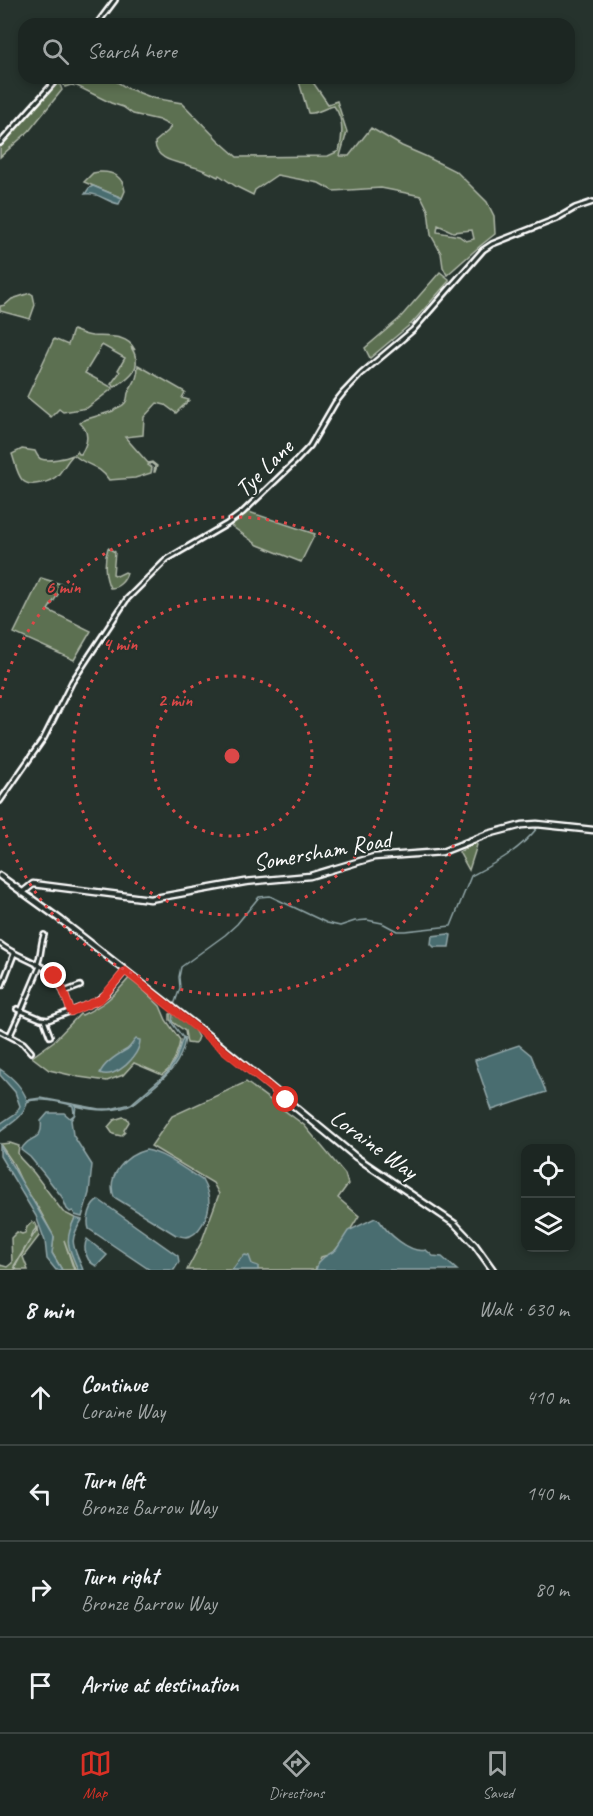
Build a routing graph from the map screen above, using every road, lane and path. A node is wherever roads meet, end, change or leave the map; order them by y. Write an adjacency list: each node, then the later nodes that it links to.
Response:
1 (116, 0): 2 (street)
2 (102, 18)
3 (53, 84): 4 (street)
4 (0, 143)
5 (593, 202): 6 (street, Tye Lane)
6 (0, 801)
7 (593, 830): 9 (main road, Somersham Road)
8 (0, 876): 9 (main road, Loraine Way)
9 (22, 893): 14 (main road, Loraine Way)
10 (44, 935): 13 (street)
11 (0, 944): 12 (street)
12 (14, 954): 13 (street); 15 (street)
13 (39, 966): 17 (street); 18 (street)
14 (125, 971): 19 (street); 27 (main road, Loraine Way)
15 (2, 985)
16 (80, 986): 17 (street)
17 (64, 992): 19 (street)
18 (20, 1010): 20 (street); 22 (street)
19 (71, 1012): 20 (street)
20 (44, 1020): 23 (street)
21 (0, 1031): 22 (street)
22 (10, 1035): 25 (street)
23 (50, 1036)
24 (26, 1039): 25 (street)
25 (23, 1043): 26 (street)
26 (31, 1052)
27 (493, 1270)

